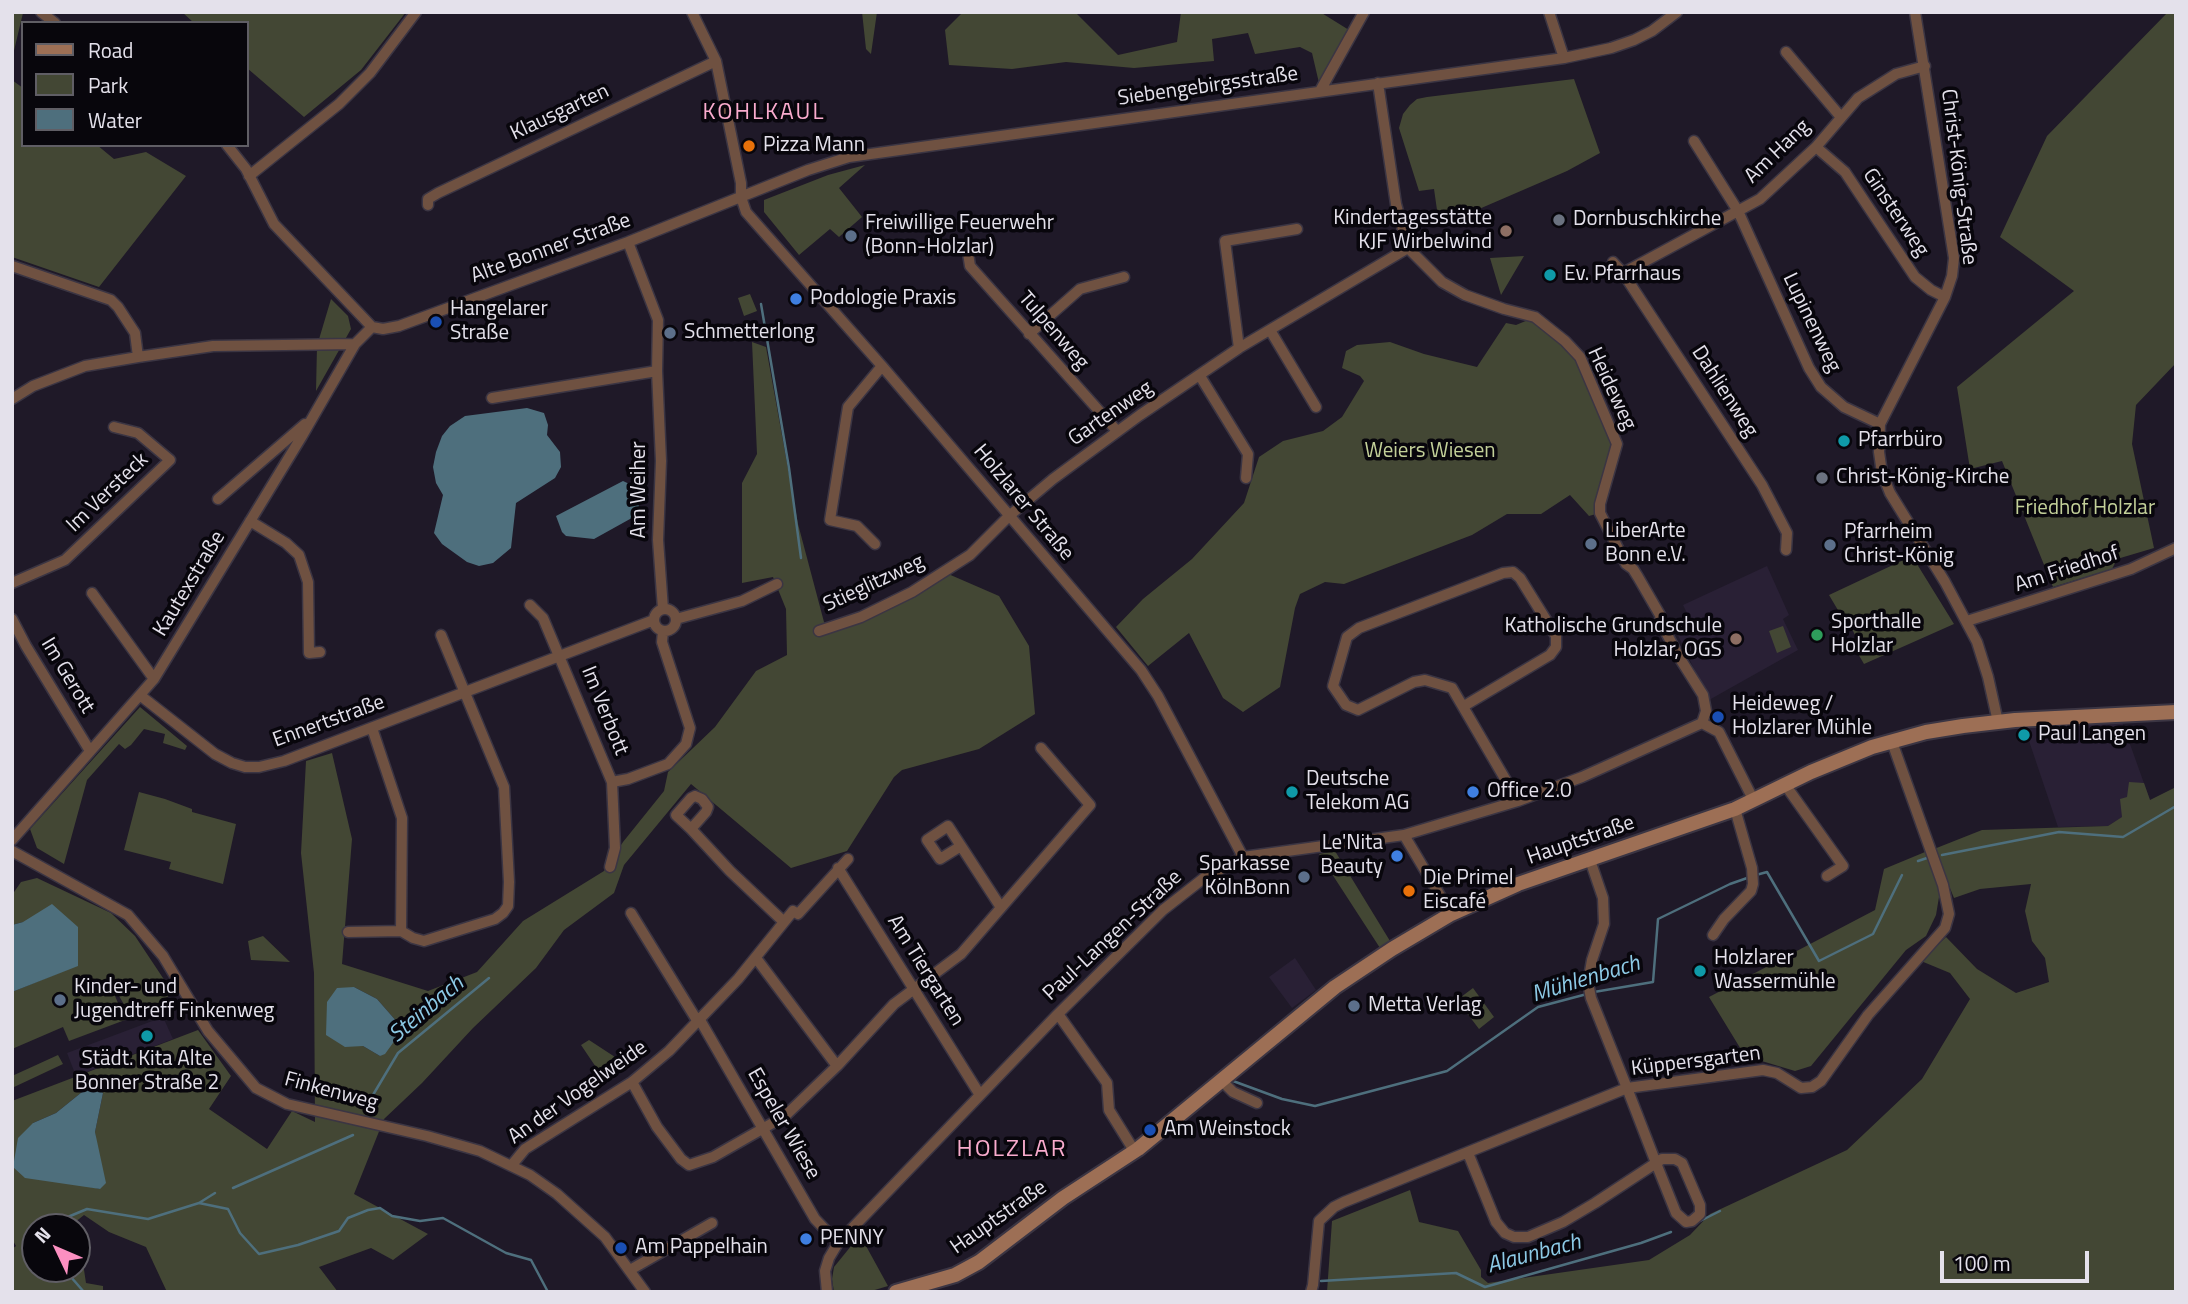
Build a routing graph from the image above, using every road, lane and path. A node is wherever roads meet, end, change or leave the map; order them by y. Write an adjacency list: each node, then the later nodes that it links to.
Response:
1 (416, 12): 17 (street)
2 (692, 12): 9 (street)
3 (1364, 12): 12 (street)
4 (1549, 12): 8 (street)
5 (1677, 12): 8 (street, Siebengebirgsstraße)
6 (1915, 12): 10 (street, Christ-König-Straße)
7 (1786, 52): 13 (street, Am Hang)
8 (1564, 58): 11 (street, Siebengebirgsstraße)
9 (716, 61): 18 (street); 19 (street, Klausgarten)
10 (1925, 66): 13 (street, Am Hang); 29 (street, Christ-König-Straße)
11 (1378, 83): 12 (street, Siebengebirgsstraße); 23 (street, Heideweg)
12 (1320, 90): 18 (street, Siebengebirgsstraße)
13 (1840, 116): 16 (street, Am Hang)
14 (1694, 141): 20 (street, Am Hang)
15 (228, 147): 17 (street)
16 (1816, 147): 20 (street, Am Hang); 29 (street, Ginsterweg)
17 (247, 173): 30 (street)
18 (741, 197): 22 (street, Alte Bonner Straße); 36 (street, Holzlarer Straße)
19 (428, 205)
20 (1738, 211): 27 (street, Am Hang); 43 (street, Lupinenweg)
21 (1297, 229): 34 (street)
22 (628, 242): 30 (street, Alte Bonner Straße); 37 (street, Am Weiher)
23 (1408, 248): 31 (street, Gartenweg); 73 (street, Heideweg)
24 (968, 253): 32 (street, Tulpenweg)
25 (1613, 262): 27 (street, Dahlienweg)
26 (12, 266): 35 (street)
27 (1623, 273): 52 (street, Dahlienweg)
28 (1124, 277): 32 (street)
29 (1945, 296): 43 (street, Christ-König-Straße)
30 (372, 327): 33 (street, Kautexstraße)
31 (1270, 330): 34 (street, Gartenweg); 41 (street)
32 (1029, 334): 45 (street, Tulpenweg)
33 (355, 344): 35 (street); 42 (street, Kautexstraße)
34 (1239, 348): 38 (street, Gartenweg)
35 (138, 357): 40 (street)
36 (882, 366): 48 (street, Holzlarer Straße); 50 (street)
37 (657, 371): 39 (street); 57 (street, Am Weiher)
38 (1200, 376): 45 (street, Gartenweg); 46 (street)
39 (492, 398)
40 (12, 399)
41 (1316, 407)
42 (310, 420): 47 (street); 49 (street, Kautexstraße)
43 (1880, 424): 61 (street, Christ-König-Straße)
44 (114, 427): 53 (street, Im Versteck)
45 (1117, 431): 48 (street, Gartenweg)
46 (1245, 478)
47 (218, 499)
48 (1009, 516): 63 (street, Stieglitzweg); 88 (street, Holzlarer Straße)
49 (250, 521): 65 (street); 67 (street, Kautexstraße)
50 (875, 544)
51 (2176, 548): 61 (street, Am Friedhof)
52 (1786, 550)
53 (12, 583)
54 (777, 584): 59 (street)
55 (92, 593): 67 (street)
56 (530, 606): 66 (street)
57 (663, 609): 59 (street); 60 (street)
58 (12, 619): 77 (street, Im Gerott)
59 (676, 619): 62 (street)
60 (653, 620): 62 (street); 66 (street, Ennertstraße)
61 (1967, 621): 72 (street, Christ-König-Straße)
62 (663, 631): 78 (street, Im Verbott)
63 (819, 631)
64 (441, 635): 68 (street)
65 (320, 652)
66 (559, 654): 68 (street, Ennertstraße); 78 (street, Im Verbott)
67 (154, 680): 69 (street, Kautexstraße)
68 (465, 691): 74 (street, Ennertstraße); 98 (street)
69 (141, 695): 74 (street, Ennertstraße); 77 (street, Kautexstraße)
70 (1464, 706): 70 (street); 80 (street)
71 (2176, 712): 72 (main road, Hauptstraße)
72 (1998, 722): 75 (main road, Hauptstraße)
73 (1702, 723): 80 (street, Paul-Langen-Straße); 81 (street)
74 (372, 728): 98 (street)
75 (1892, 742): 79 (main road, Hauptstraße); 108 (street, Küppersgarten)
76 (1041, 748): 94 (street)
77 (90, 751): 85 (street, Kautexstraße)
78 (612, 782): 91 (street, Im Verbott)
79 (1786, 786): 81 (main road, Hauptstraße); 93 (street)
80 (1518, 801): 84 (street, Paul-Langen-Straße)
81 (1754, 801): 82 (main road, Hauptstraße)
82 (1735, 809): 90 (main road, Hauptstraße); 100 (street)
83 (691, 830): 97 (street)
84 (1404, 835): 88 (street, Paul-Langen-Straße); 96 (street)
85 (12, 840)
86 (961, 846): 94 (street)
87 (12, 850): 115 (street, Finkenweg)
88 (1243, 857): 103 (street, Paul-Langen-Straße)
89 (848, 859): 92 (street)
90 (1590, 860): 96 (main road, Hauptstraße); 108 (street)
91 (610, 867)
92 (836, 870): 97 (street, An der Vogelweide); 102 (street, Am Tiergarten)
93 (1827, 876)
94 (1000, 906): 102 (street)
95 (631, 913): 104 (street)
96 (1451, 914): 106 (main road, Hauptstraße)
97 (784, 922): 101 (street, An der Vogelweide)
98 (401, 931): 99 (street)
99 (348, 932)
100 (1713, 935)
101 (756, 958): 104 (street, An der Vogelweide); 105 (street)
102 (914, 991): 105 (street); 109 (street, Am Tiergarten)
103 (1058, 1014): 109 (street, Paul-Langen-Straße); 112 (street)
104 (699, 1021): 107 (street, An der Vogelweide); 111 (street, Espeler Wiese)
105 (837, 1066): 111 (street)
106 (1222, 1081): 110 (street); 112 (main road, Hauptstraße)
107 (632, 1082): 111 (street); 115 (street, An der Vogelweide)
108 (1627, 1088): 113 (street, Küppersgarten); 114 (street)
109 (980, 1095): 117 (street, Paul-Langen-Straße)
110 (1256, 1103)
111 (764, 1128): 117 (street, Espeler Wiese)
112 (1135, 1152): 121 (main road, Hauptstraße)
113 (1468, 1153): 114 (street); 122 (street, Küppersgarten)
114 (1656, 1163): 114 (street)
115 (511, 1166): 118 (street, Finkenweg)
116 (712, 1223): 118 (street)
117 (838, 1243): 120 (street, Paul-Langen-Straße)
118 (631, 1270): 119 (street, Finkenweg)
119 (645, 1292)
120 (827, 1292)
121 (896, 1292)
122 (1311, 1292)

